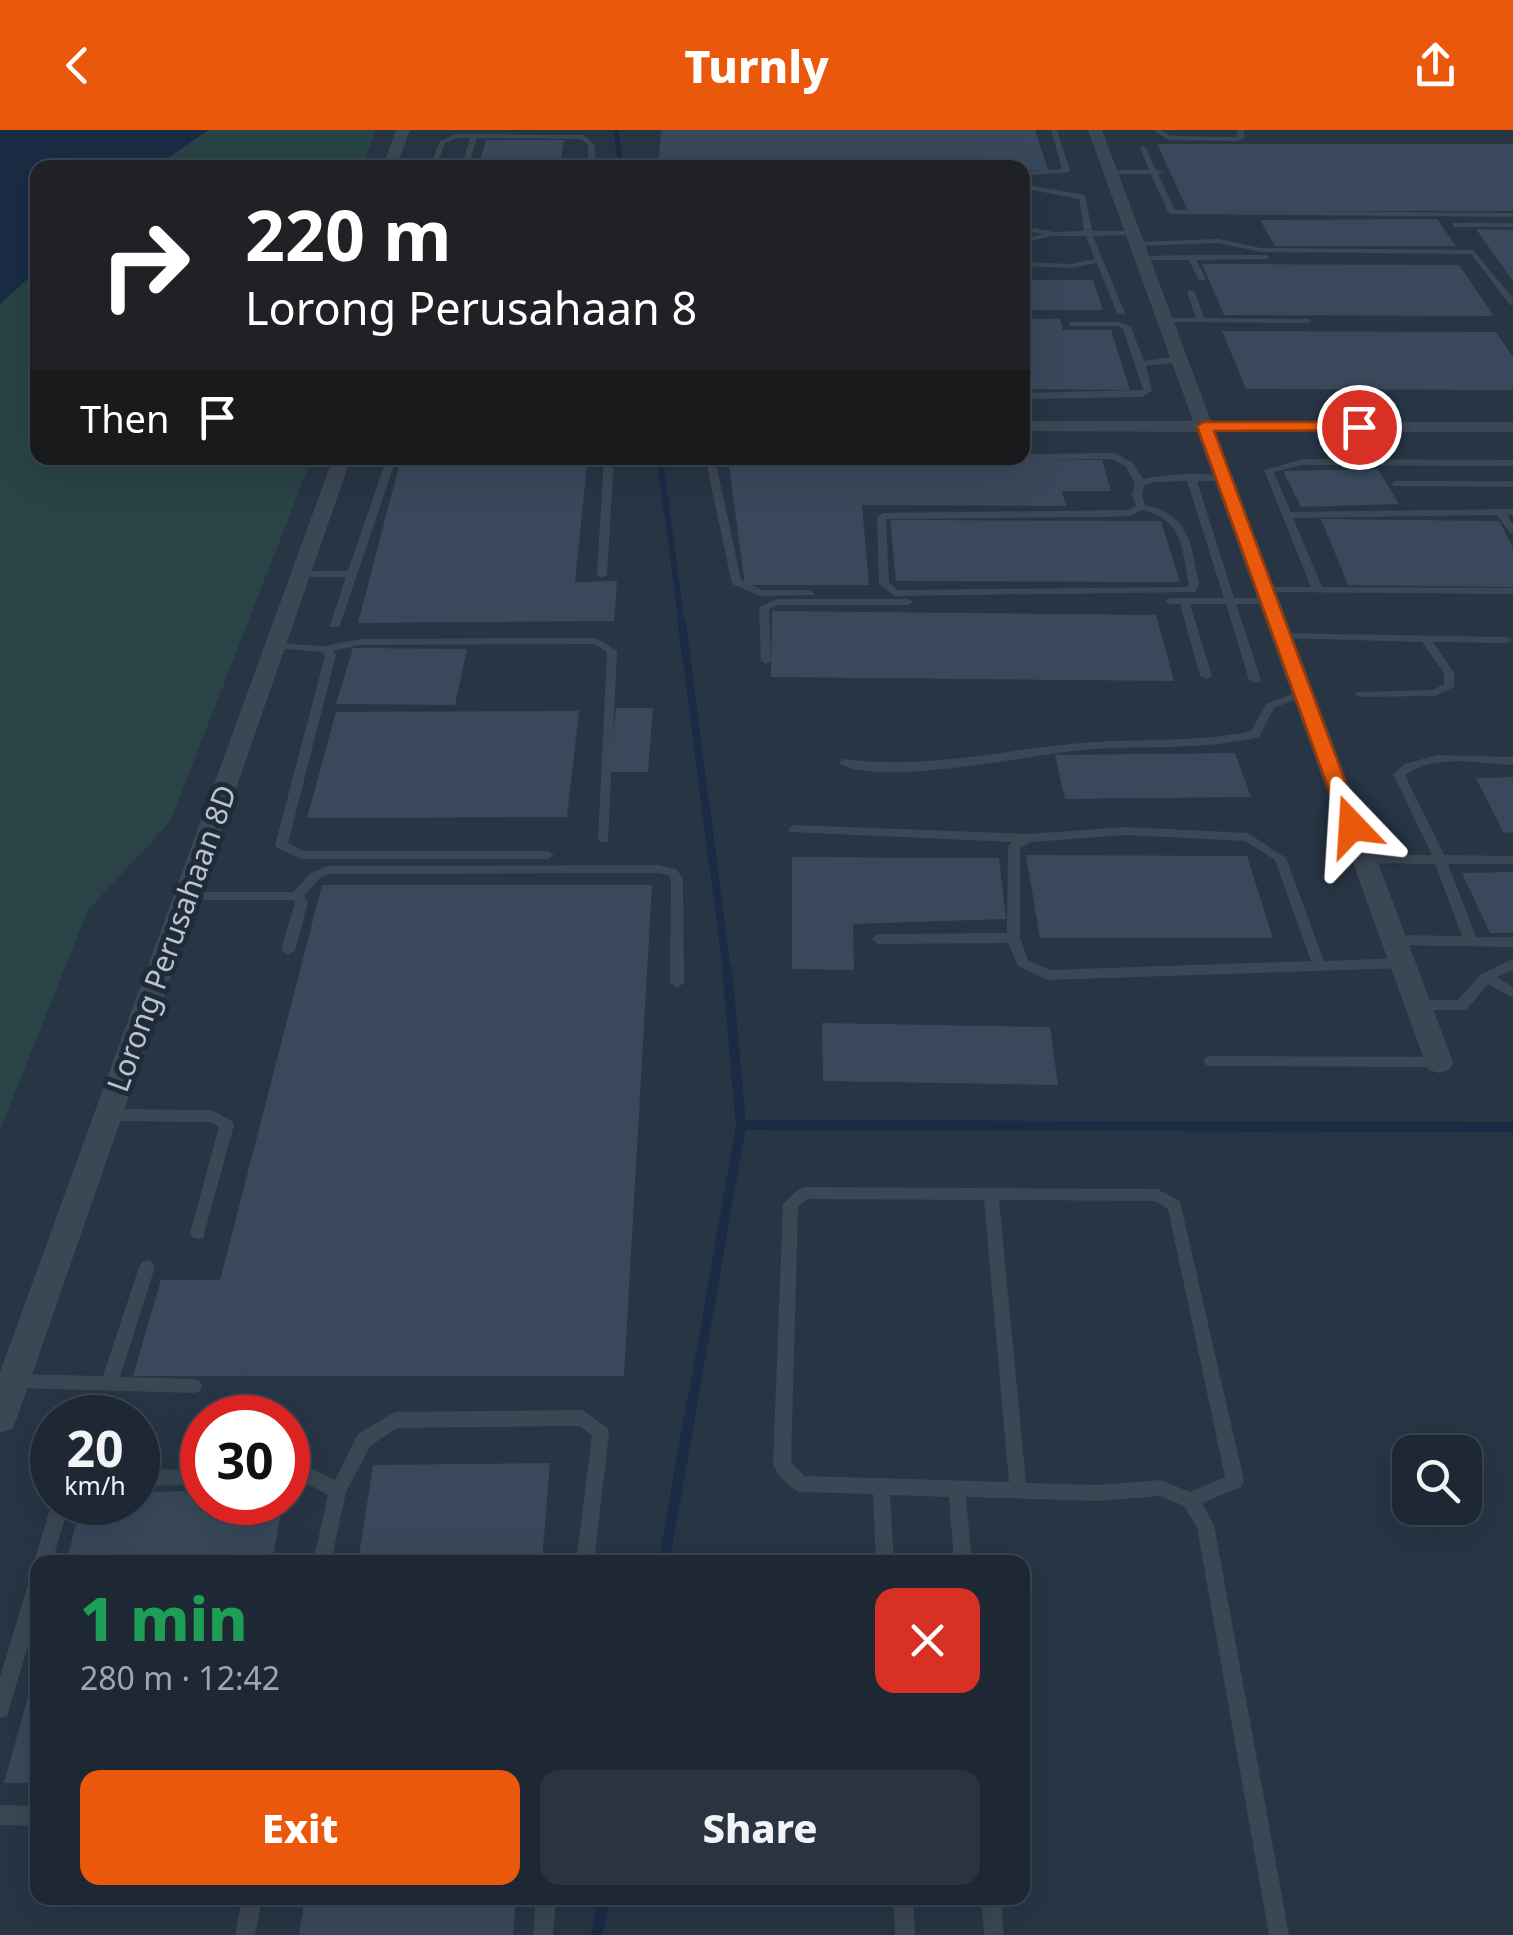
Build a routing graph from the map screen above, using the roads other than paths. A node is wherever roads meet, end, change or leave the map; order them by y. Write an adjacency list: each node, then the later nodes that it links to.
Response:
1 (403, 130): 9 (street)
2 (1054, 130): 15 (lane)
3 (1095, 130): 13 (street)
4 (1157, 130): 6 (lane)
5 (1240, 130): 6 (lane)
6 (1215, 134)
7 (474, 136): 10 (lane); 11 (lane); 12 (lane)
8 (1144, 148): 14 (lane)
9 (392, 160)
10 (435, 160)
11 (466, 160)
12 (592, 160)
13 (1110, 172): 14 (lane); 24 (street)
14 (1157, 172): 17 (lane)
15 (1030, 173)
16 (1030, 187): 21 (lane)
17 (1513, 215)
18 (1456, 225): 19 (lane)
19 (1513, 225)
20 (1035, 230): 22 (lane)
21 (1088, 232): 22 (lane); 24 (lane); 27 (lane)
22 (1054, 234): 23 (lane)
23 (1030, 238)
24 (1138, 245): 26 (lane); 31 (lane); 33 (street)
25 (1458, 257): 26 (lane)
26 (1191, 258): 29 (lane)
27 (1100, 260): 28 (lane); 32 (lane)
28 (1030, 264)
29 (1202, 280)
30 (1191, 292): 34 (lane)
31 (1513, 303)
32 (1121, 313)
33 (1165, 320): 34 (lane); 37 (street)
34 (1201, 320): 35 (lane)
35 (1308, 321)
36 (1072, 324): 38 (lane)
37 (1180, 360): 38 (lane); 41 (street)
38 (1141, 364): 39 (lane)
39 (1030, 396)
40 (1030, 426): 41 (street)
41 (1204, 426): 42 (street); 50 (street)
42 (1513, 427)
43 (1030, 457): 51 (lane)
44 (1513, 462): 57 (lane)
45 (339, 465): 59 (street, Lorong Perusahaan 8D)
46 (389, 465): 60 (lane)
47 (609, 465): 61 (lane)
48 (712, 465): 64 (lane)
49 (1191, 478): 50 (lane); 51 (lane); 67 (lane)
50 (1224, 478): 65 (street)
51 (1140, 483): 54 (lane)
52 (1396, 484): 53 (lane)
53 (1513, 484)
54 (1141, 506): 64 (lane); 64 (lane)
55 (1500, 512): 56 (lane); 57 (lane); 58 (lane)
56 (1513, 512)
57 (1286, 515): 62 (lane)
58 (1513, 532)
59 (300, 574): 60 (lane); 72 (street, Lorong Perusahaan 8D)
60 (352, 574): 68 (lane)
61 (602, 574)
62 (1318, 591): 63 (lane); 65 (lane)
63 (1513, 591)
64 (895, 593)
65 (1267, 596): 67 (lane); 69 (street)
66 (1184, 601): 67 (lane); 74 (lane); 75 (lane)
67 (1231, 601): 76 (lane)
68 (335, 625)
69 (1282, 636): 70 (lane); 77 (street)
70 (1425, 638): 71 (lane); 78 (lane)
71 (1507, 640)
72 (275, 645): 73 (lane); 88 (street, Lorong Perusahaan 8D)
73 (325, 649): 83 (lane); 84 (lane)
74 (766, 660)
75 (1206, 676)
76 (1255, 680)
77 (1303, 693): 80 (lane); 85 (street)
78 (1361, 694)
79 (1513, 761): 86 (lane)
80 (844, 763)
81 (794, 829): 82 (lane)
82 (1028, 838): 91 (lane); 97 (lane)
83 (604, 840)
84 (548, 855)
85 (1364, 860): 86 (lane); 92 (street)
86 (1440, 860): 87 (lane); 93 (lane)
87 (1513, 860)
88 (186, 896): 89 (lane); 105 (street, Lorong Perusahaan 8D)
89 (296, 896): 95 (lane); 100 (lane)
90 (878, 938): 91 (lane)
91 (1013, 938): 97 (lane)
92 (1394, 940): 93 (lane); 96 (street)
93 (1471, 942): 94 (lane)
94 (1513, 942)
95 (288, 950)
96 (1403, 962): 97 (lane); 102 (street)
97 (1319, 964)
98 (1513, 964): 99 (lane)
99 (1486, 977): 101 (lane); 102 (lane)
100 (677, 984)
101 (1513, 993)
102 (1418, 1005): 104 (street)
103 (1211, 1061): 104 (lane)
104 (1440, 1062)
105 (108, 1115): 107 (lane); 109 (street, Lorong Perusahaan 8D)
106 (991, 1194): 114 (lane); 116 (lane); 118 (lane)
107 (198, 1233)
108 (147, 1267): 110 (lane)
109 (10, 1376): 110 (lane); 112 (street, Lorong Perusahaan 8D)
110 (110, 1381): 111 (lane)
111 (194, 1386)
112 (0, 1418)
113 (310, 1477): 117 (lane)
114 (881, 1486): 115 (lane); 123 (lane)
115 (957, 1488): 116 (lane); 124 (lane)
116 (1018, 1490): 118 (lane)
117 (338, 1491): 121 (lane); 122 (lane)
118 (1190, 1500): 137 (lane)
119 (54, 1525): 120 (lane)
120 (45, 1555)
121 (324, 1555)
122 (586, 1555)
123 (885, 1555)
124 (962, 1555)
125 (30, 1608): 126 (lane)
126 (0, 1709)
127 (0, 1816): 128 (lane)
128 (30, 1816)
129 (251, 1905): 133 (lane)
130 (545, 1905): 134 (lane)
131 (903, 1905): 135 (lane)
132 (992, 1905): 136 (lane)
133 (245, 1935)
134 (543, 1935)
135 (905, 1935)
136 (994, 1935)
137 (1279, 1935)

